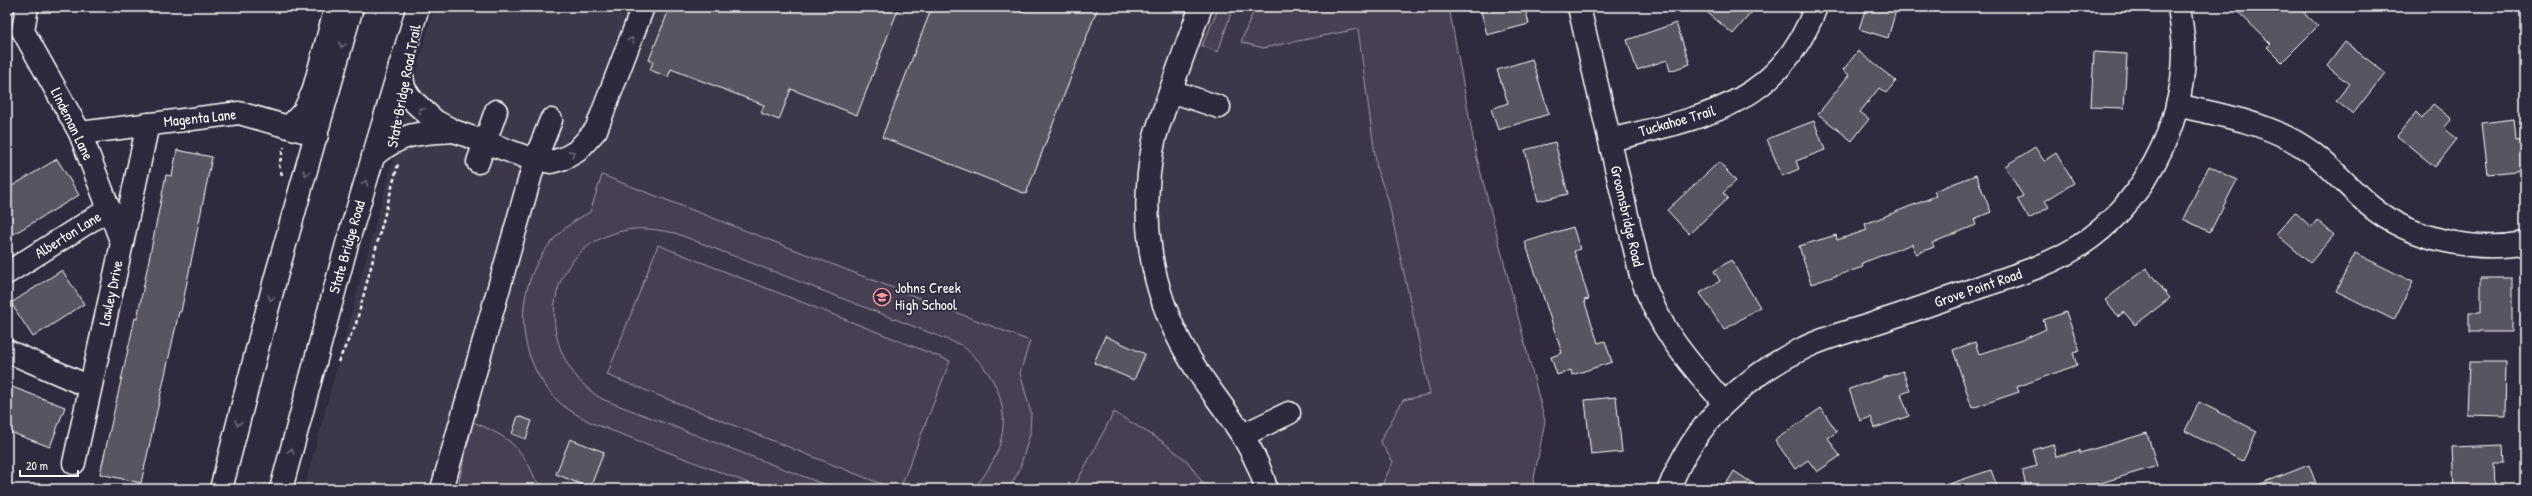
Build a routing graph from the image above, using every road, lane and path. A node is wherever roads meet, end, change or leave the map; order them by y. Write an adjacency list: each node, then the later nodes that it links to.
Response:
1 (336, 7): 17 (main road)
2 (352, 7): 20 (main road, one-way to 20)
3 (418, 7): 10 (main road, State Bridge Road)
4 (644, 7): 25 (main road, one-way to 4)
5 (1201, 7): 11 (main road)
6 (1579, 7): 22 (main road, Groomsbridge Road)
7 (1816, 7): 22 (main road, Tuckahoe Trail)
8 (2179, 7): 12 (main road, Grove Point Road)
9 (19, 18): 19 (main road, Lindeman Lane)
10 (400, 65): 18 (main road, one-way to 10); 24 (main road, State Bridge Road)
11 (1171, 91): 13 (main road); 35 (main road)
12 (2178, 105): 28 (main road); 33 (main road, Grove Point Road)
13 (1219, 107)
14 (496, 111): 23 (main road)
15 (551, 120): 25 (main road)
16 (148, 124): 17 (main road, Magenta Lane); 19 (main road, Magenta Lane); 27 (main road, Lawley Drive)
17 (289, 127): 20 (main road, Magenta Lane)
18 (454, 131): 21 (main road); 23 (main road)
19 (80, 133): 26 (main road, Lindeman Lane)
20 (317, 135): 37 (main road, one-way to 37)
21 (406, 136): 24 (main road); 31 (path, State Bridge Road Trail)
22 (1610, 140): 33 (main road, Groomsbridge Road)
23 (481, 152): 25 (main road)
24 (373, 156): 38 (main road, State Bridge Road, one-way to 24)
25 (535, 160): 39 (main road)
26 (109, 209): 27 (main road, Lindeman Lane); 29 (main road, Alberton Lane)
27 (122, 243): 32 (main road, Lawley Drive)
28 (2525, 243)
29 (7, 273)
30 (7, 351): 32 (main road)
31 (337, 365)
32 (90, 387): 36 (main road, Lawley Drive)
33 (1724, 403): 41 (main road, Grove Point Road)
34 (1289, 413): 35 (main road)
35 (1243, 435): 40 (main road)
36 (74, 463)
37 (221, 489)
38 (281, 489)
39 (442, 489)
40 (1266, 489)
41 (1669, 489)

